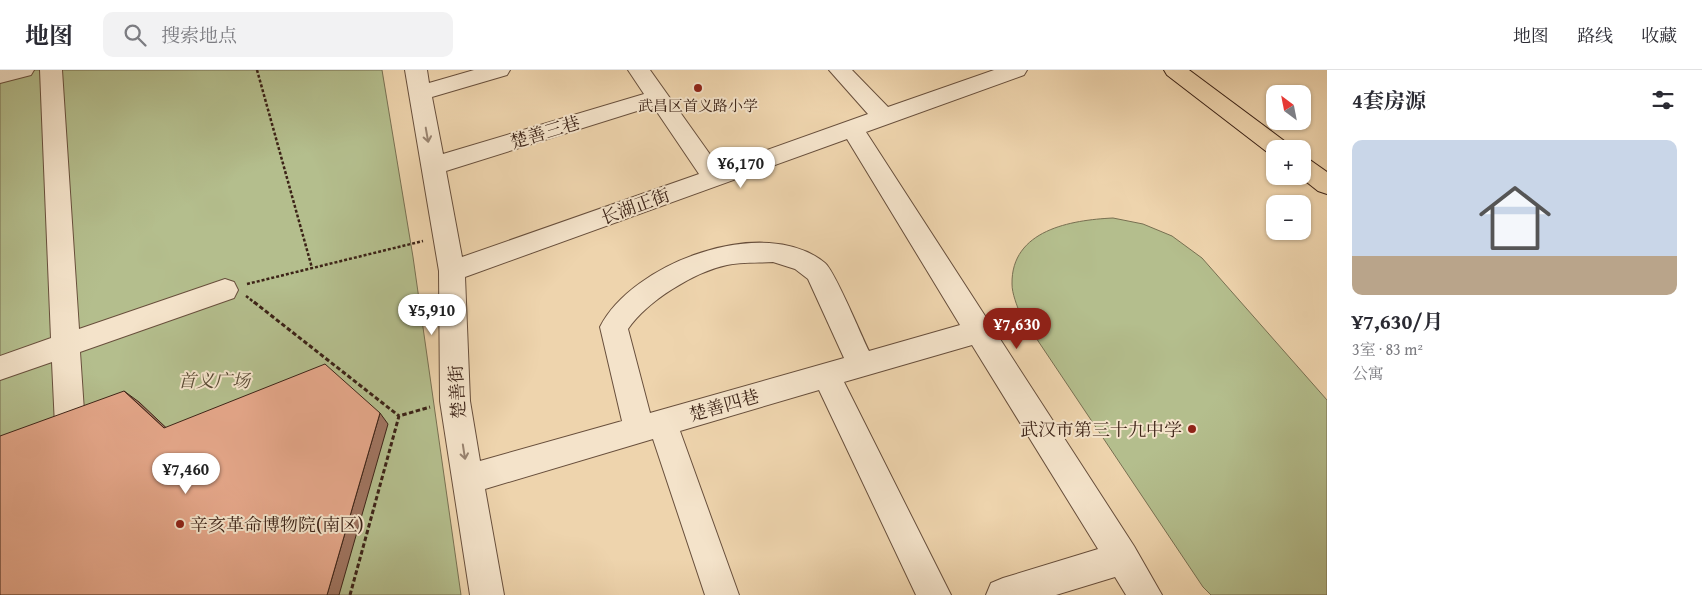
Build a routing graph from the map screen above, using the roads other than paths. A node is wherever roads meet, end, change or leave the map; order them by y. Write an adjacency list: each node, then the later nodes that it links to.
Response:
1 (23, 70): 8 (street)
2 (51, 70): 21 (street)
3 (499, 70): 9 (street)
4 (639, 70): 10 (street)
5 (840, 70): 11 (street)
6 (1016, 70): 11 (street, 长湖正街)
7 (1175, 70): 13 (main road)
8 (0, 76)
9 (418, 81): 14 (street, 楚善街, one-way to 14)
10 (658, 97): 14 (street, 楚善三巷); 16 (street)
11 (884, 117): 12 (street, 长湖正街)
12 (852, 128): 16 (street, 长湖正街); 20 (street)
13 (1267, 140)
14 (433, 166): 18 (street, 楚善街)
15 (1311, 173): 17 (main road)
16 (714, 178): 18 (street, 长湖正街)
17 (1327, 185)
18 (452, 271): 27 (street, 楚善街, one-way to 27)
19 (230, 289): 21 (street)
20 (979, 331): 22 (street, 楚善四巷); 28 (street)
21 (66, 345): 23 (street); 25 (street)
22 (862, 365): 24 (street, 楚善四巷); 26 (street)
23 (0, 368)
24 (826, 375): 26 (street, 楚善四巷); 31 (street)
25 (70, 426)
26 (651, 426): 27 (street, 楚善四巷); 30 (street)
27 (468, 479): 29 (street, 楚善街)
28 (1122, 558): 32 (street); 33 (street)
29 (487, 595)
30 (722, 595)
31 (934, 595)
32 (1003, 595)
33 (1145, 595)

